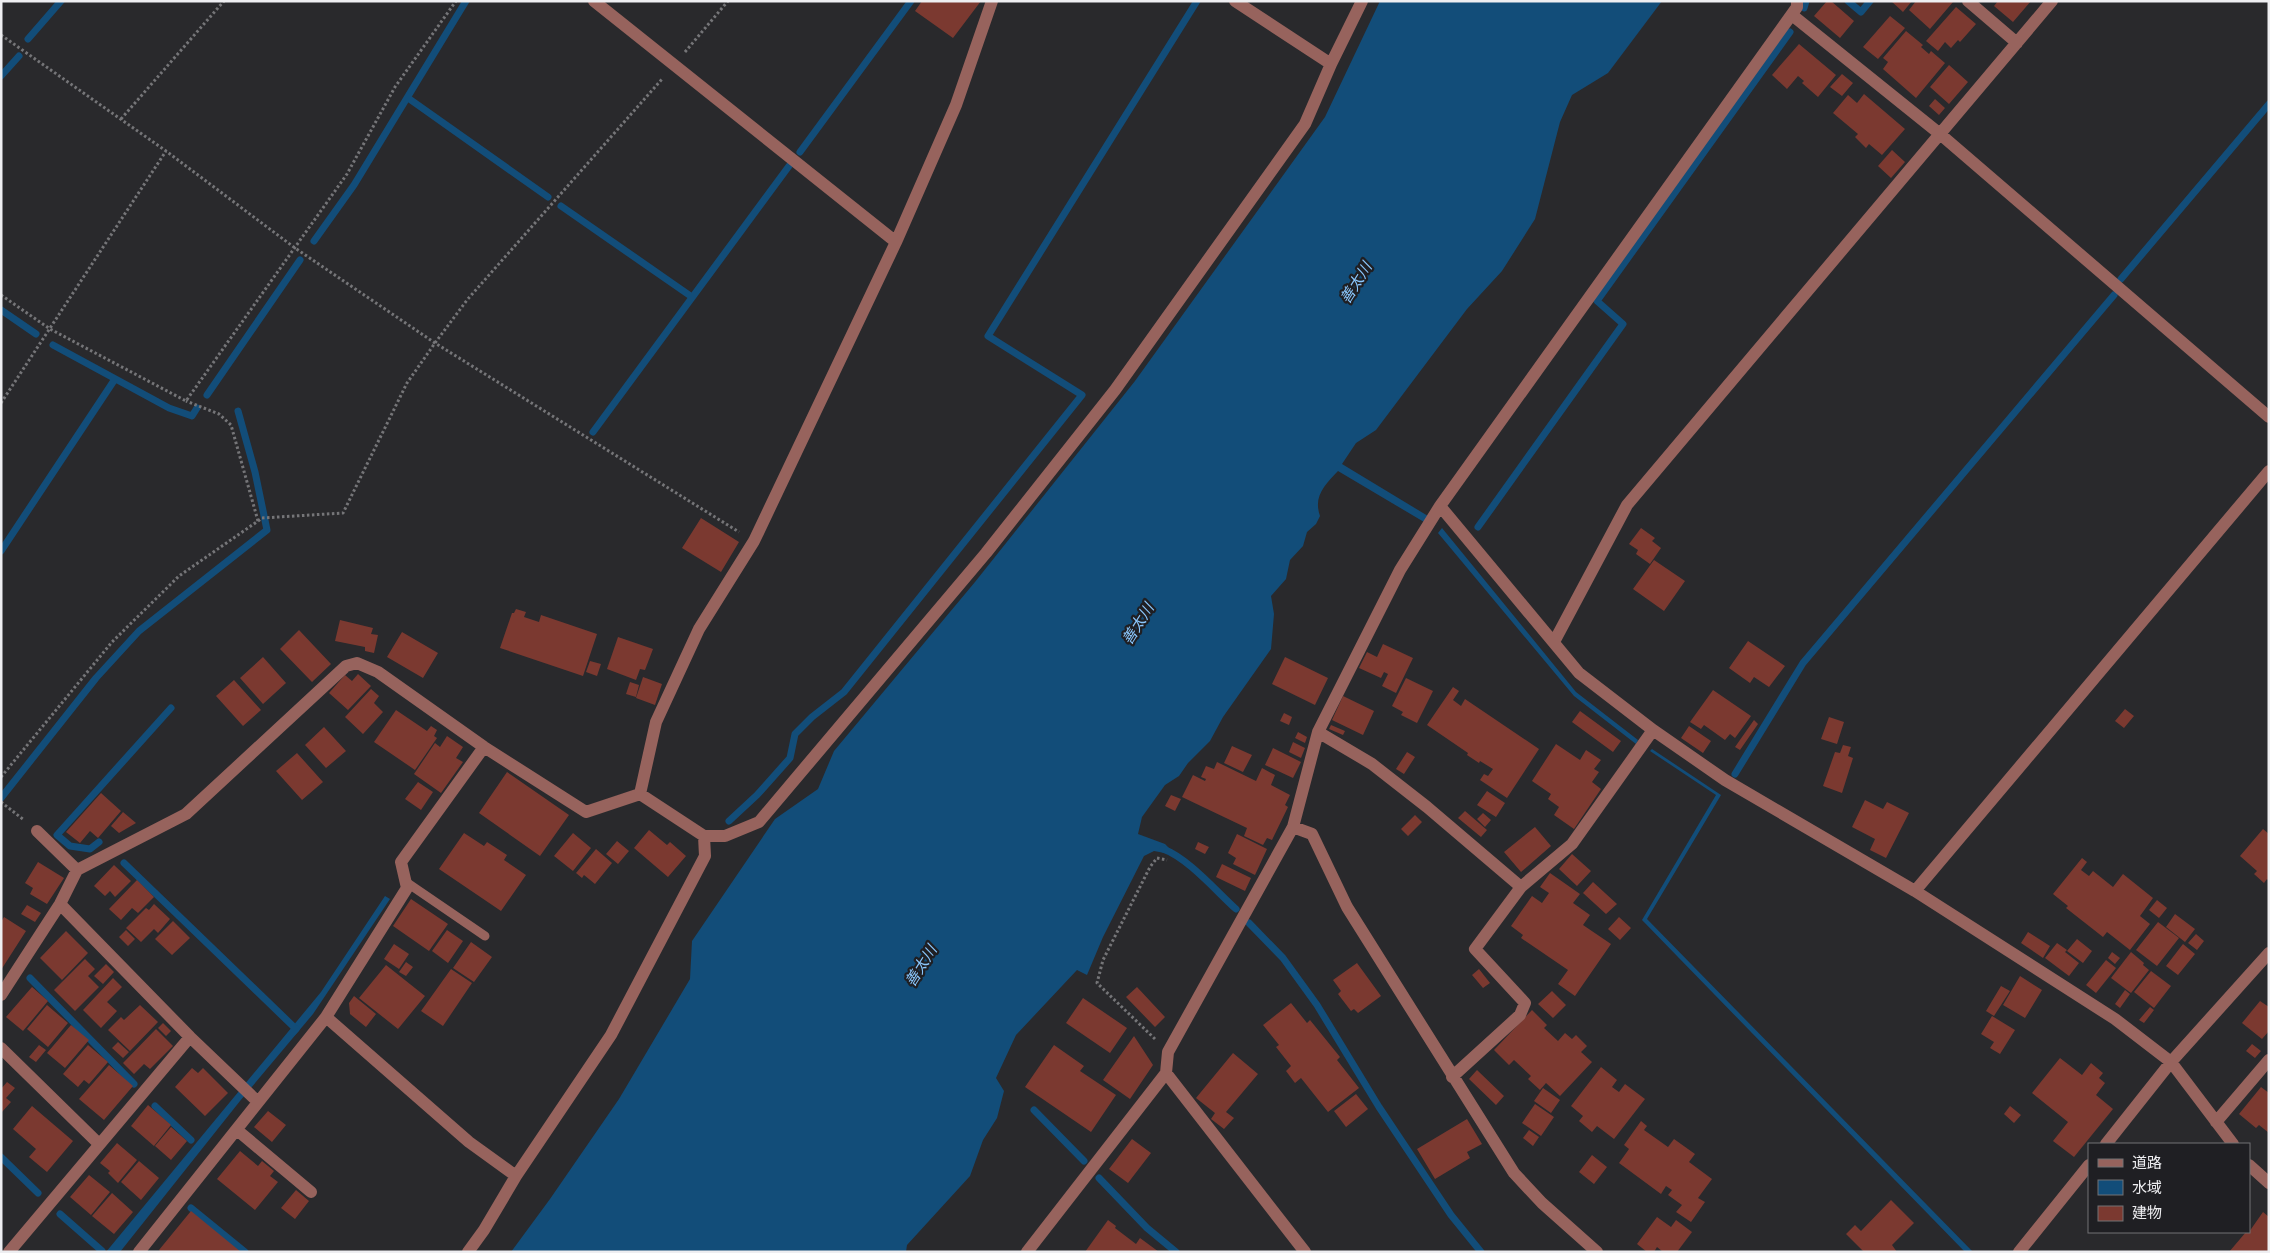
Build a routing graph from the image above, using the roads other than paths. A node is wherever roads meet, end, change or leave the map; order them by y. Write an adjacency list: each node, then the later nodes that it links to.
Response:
1 (594, 1): 12 (street)
2 (992, 1): 12 (street)
3 (1235, 1): 10 (street)
4 (1362, 1): 10 (street)
5 (1797, 1): 8 (street)
6 (1968, 1): 9 (street)
7 (2052, 1): 9 (street)
8 (1792, 14): 11 (street); 15 (street)
9 (2016, 43): 11 (street)
10 (1331, 64): 23 (street)
11 (1940, 134): 13 (street); 16 (street)
12 (896, 242): 20 (street)
13 (2269, 417)
14 (2269, 470): 27 (street)
15 (1440, 506): 16 (street); 18 (street)
16 (1554, 642): 17 (street)
17 (1653, 730): 26 (street); 27 (street)
18 (1318, 732): 21 (street); 26 (street)
19 (484, 747): 20 (street); 24 (street); 25 (street)
20 (640, 794): 23 (street)
21 (1293, 827): 37 (street); 38 (street)
22 (38, 831): 24 (street)
23 (704, 836): 47 (street)
24 (77, 870): 28 (street)
25 (406, 882): 29 (lane); 32 (street)
26 (1521, 888): 38 (street)
27 (1915, 891): 36 (street)
28 (60, 904): 31 (street); 33 (street)
29 (485, 936)
30 (2269, 953): 36 (street)
31 (1, 995)
32 (326, 1017): 39 (street); 47 (street)
33 (190, 1037): 39 (street); 44 (street)
34 (1, 1048): 44 (street)
35 (2269, 1060): 40 (street)
36 (2171, 1062): 40 (street); 42 (street)
37 (1166, 1073): 54 (street); 55 (street)
38 (1452, 1077): 56 (street)
39 (254, 1098): 41 (street)
40 (2216, 1122): 43 (street)
41 (237, 1130): 49 (street); 52 (street)
42 (2107, 1143)
43 (2232, 1143)
44 (99, 1144): 51 (street)
45 (2088, 1166): 57 (street)
46 (2250, 1166): 48 (street)
47 (516, 1176): 53 (street)
48 (2269, 1183)
49 (311, 1192)
50 (1, 1245): 51 (street)
51 (8, 1252)
52 (139, 1252)
53 (468, 1252)
54 (1027, 1252)
55 (1305, 1252)
56 (1597, 1252)
57 (2019, 1252)

